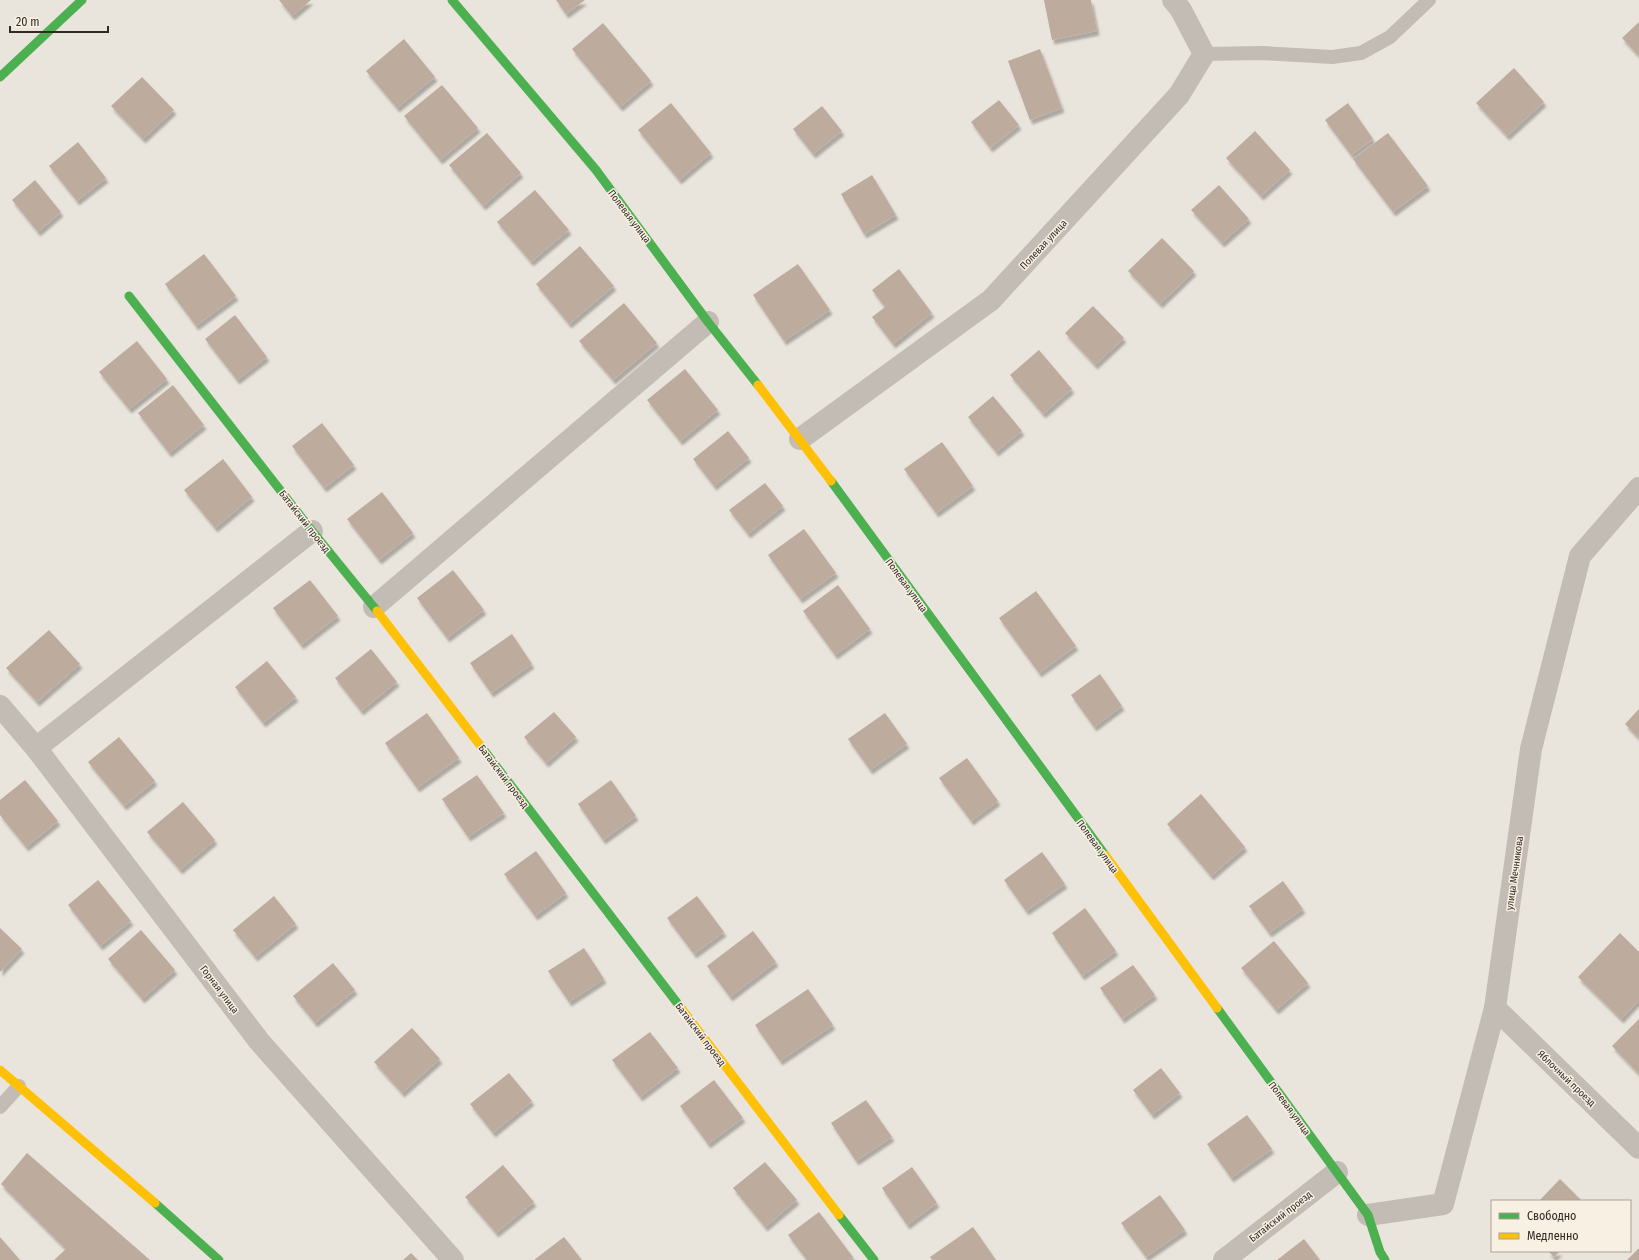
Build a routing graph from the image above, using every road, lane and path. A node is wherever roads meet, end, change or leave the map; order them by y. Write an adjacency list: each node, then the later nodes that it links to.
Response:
1 (82, 0): 6 (street)
2 (452, 0): 8 (street, Полевая улица)
3 (1173, 0): 5 (street)
4 (1429, 0): 5 (lane)
5 (1204, 54): 9 (street, Полевая улица)
6 (0, 77)
7 (129, 296): 11 (street, Батайский проезд)
8 (708, 322): 9 (street, Полевая улица); 12 (street)
9 (800, 439): 20 (street, Полевая улица)
10 (1639, 488): 15 (street, улица Мечникова)
11 (312, 531): 12 (street, Батайский проезд); 14 (street)
12 (374, 607): 24 (street, Батайский проезд)
13 (0, 706): 14 (street, Горная улица)
14 (36, 748): 23 (street, Горная улица)
15 (1495, 1008): 19 (street, Яблочный проезд); 21 (street, улица Мечникова)
16 (0, 1070): 17 (street)
17 (18, 1086): 18 (lane); 22 (street)
18 (0, 1107)
19 (1639, 1148)
20 (1337, 1172): 21 (street, Полевая улица); 25 (street, Батайский проезд)
21 (1368, 1215): 26 (street, Полевая улица)
22 (219, 1260)
23 (453, 1260)
24 (874, 1260)
25 (1224, 1260)
26 (1385, 1260)

